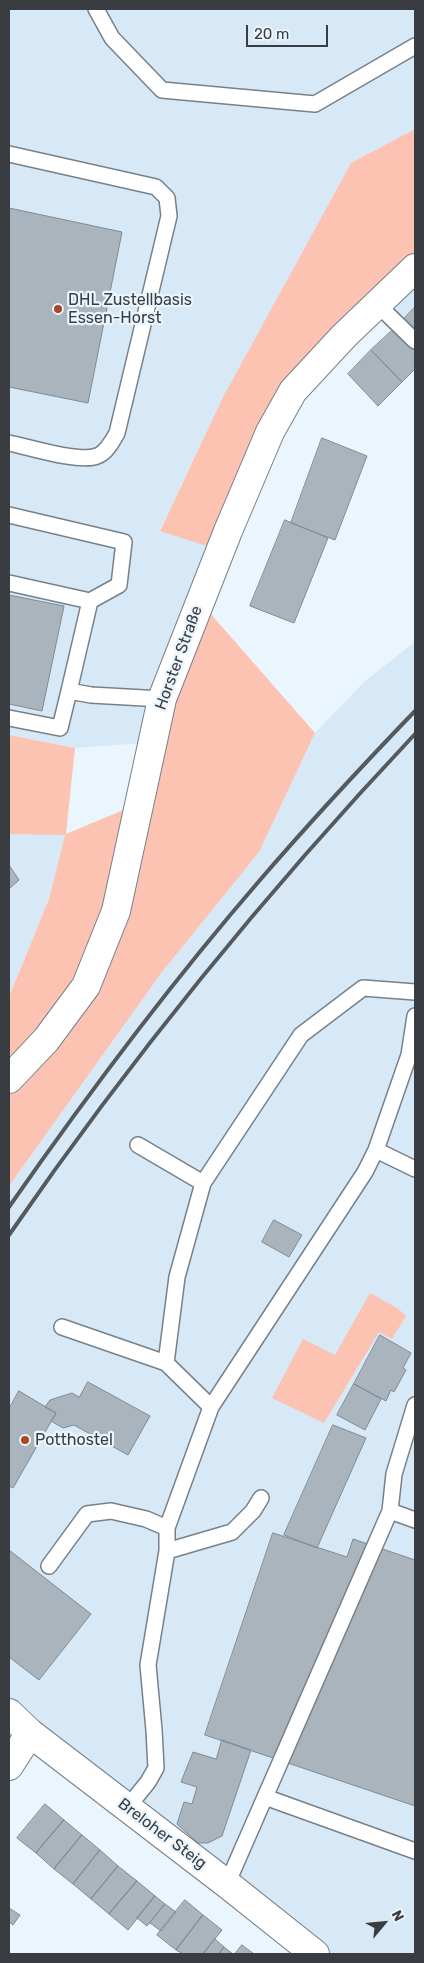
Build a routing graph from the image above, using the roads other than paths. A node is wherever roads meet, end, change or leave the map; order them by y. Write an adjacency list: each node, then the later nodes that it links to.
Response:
1 (96, 9): 2 (lane)
2 (415, 46)
3 (9, 154): 7 (lane)
4 (415, 269): 5 (street, Horster Straße)
5 (377, 304): 6 (lane); 12 (street, Horster Straße)
6 (415, 340)
7 (9, 443)
8 (9, 514): 10 (lane)
9 (9, 583): 10 (lane)
10 (90, 601): 11 (lane)
11 (70, 691): 12 (lane); 13 (lane)
12 (162, 699): 16 (street, Horster Straße)
13 (9, 718)
14 (415, 992): 20 (lane)
15 (415, 1016): 18 (lane)
16 (13, 1069)
17 (138, 1145): 20 (lane)
18 (376, 1150): 19 (lane); 24 (lane)
19 (415, 1169)
20 (203, 1184): 22 (lane)
21 (62, 1326): 22 (lane)
22 (166, 1363): 24 (lane)
23 (415, 1405): 26 (lane)
24 (211, 1407): 28 (lane)
25 (261, 1498): 29 (lane)
26 (390, 1511): 27 (lane); 34 (lane)
27 (415, 1520)
28 (167, 1528): 29 (lane); 30 (lane)
29 (167, 1551): 35 (lane)
30 (50, 1566)
31 (9, 1713): 32 (street, Breloher Steig)
32 (30, 1733): 33 (street); 35 (street, Breloher Steig)
33 (9, 1766)
34 (265, 1797): 36 (lane); 37 (lane)
35 (127, 1808): 37 (street, Breloher Steig)
36 (415, 1850)
37 (227, 1884): 38 (street, Breloher Steig)
38 (315, 1954)

